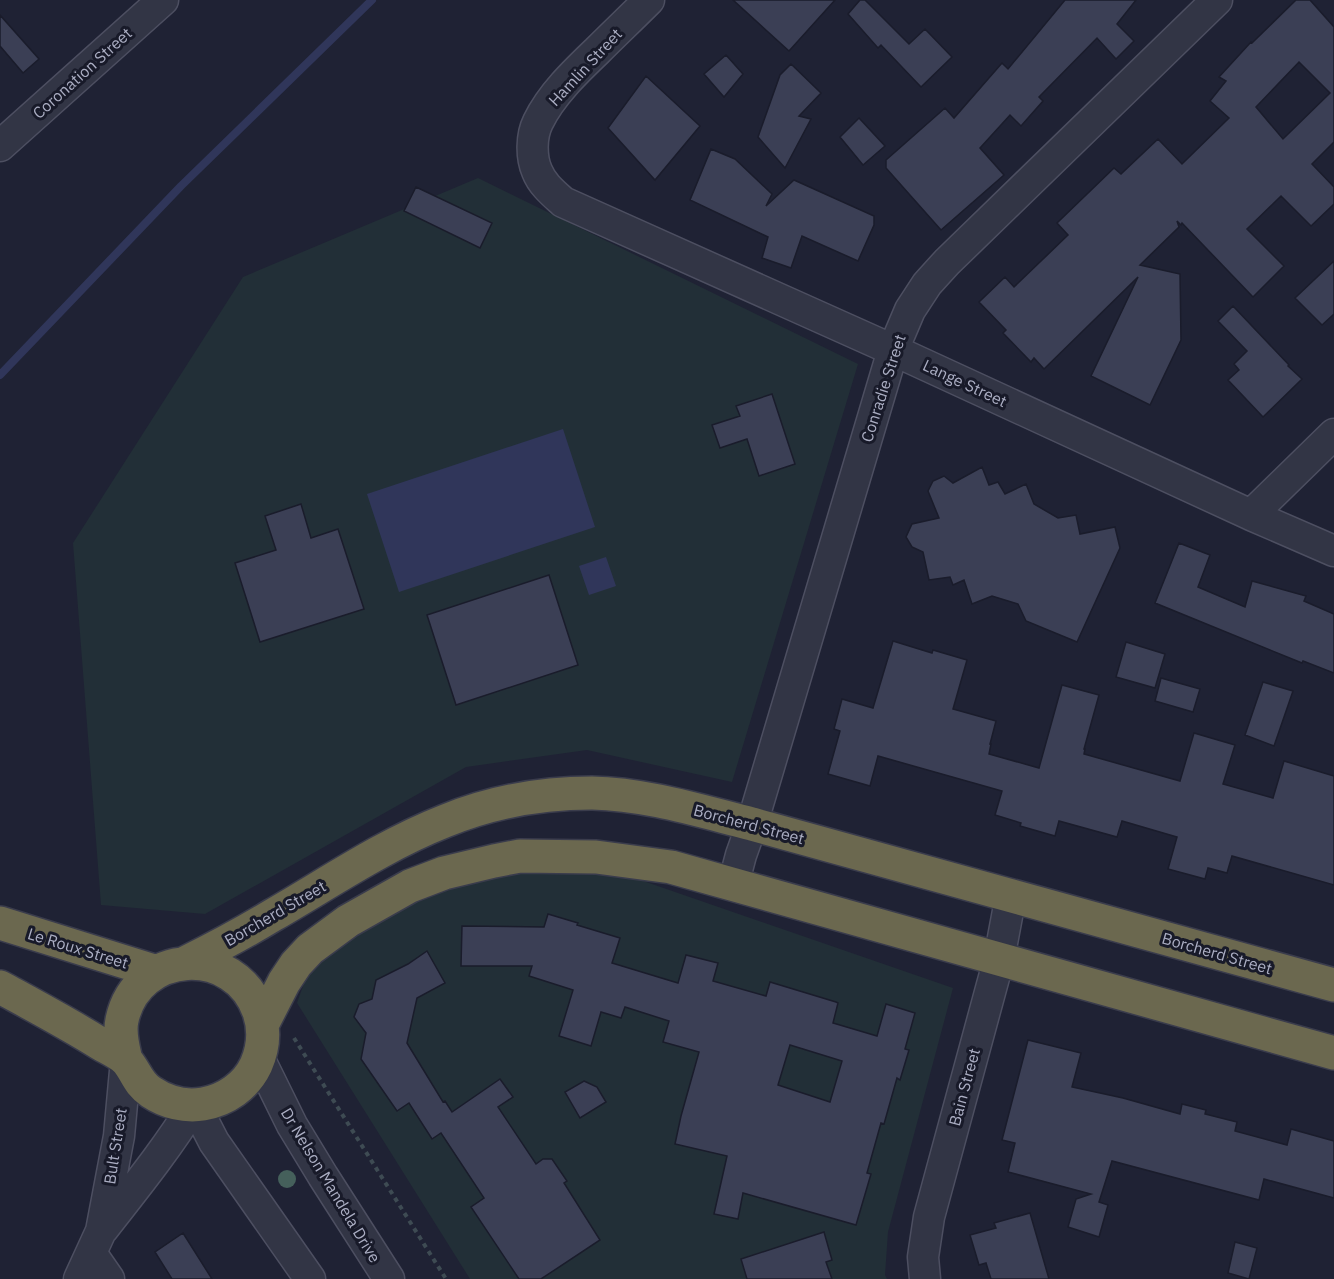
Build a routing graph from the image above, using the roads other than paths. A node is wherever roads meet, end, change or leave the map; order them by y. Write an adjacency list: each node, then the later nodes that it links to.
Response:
1 (163, 0): 4 (street, Coronation Street)
2 (649, 0): 5 (street, Hamlin Street)
3 (1217, 0): 6 (street, Conradie Street)
4 (0, 146)
5 (563, 202): 6 (street, Lange Street)
6 (893, 350): 8 (street, Lange Street); 10 (street, Conradie Street)
7 (1334, 434): 8 (street)
8 (1251, 515): 9 (street, Lange Street)
9 (1334, 551)
10 (753, 824): 11 (street, Conradie Street); 12 (highway, Borcherd Street); 15 (highway, Borcherd Street)
11 (733, 885): 14 (highway); 18 (highway)
12 (1011, 895): 14 (street, Bain Street); 16 (highway, Borcherd Street)
13 (0, 923): 15 (highway, Le Roux Street)
14 (999, 959): 19 (highway); 27 (street, Bain Street)
15 (171, 967): 18 (highway); 21 (highway)
16 (1334, 985)
17 (0, 987): 21 (highway)
18 (267, 1014): 20 (highway)
19 (1334, 1053)
20 (259, 1058): 22 (highway); 26 (street, Dr Nelson Mandela Drive)
21 (126, 1060): 22 (highway); 23 (street, Bult Street)
22 (194, 1105): 23 (street, Bult Street); 25 (street)
23 (90, 1254): 24 (street)
24 (109, 1279)
25 (310, 1279)
26 (389, 1279)
27 (925, 1279)

